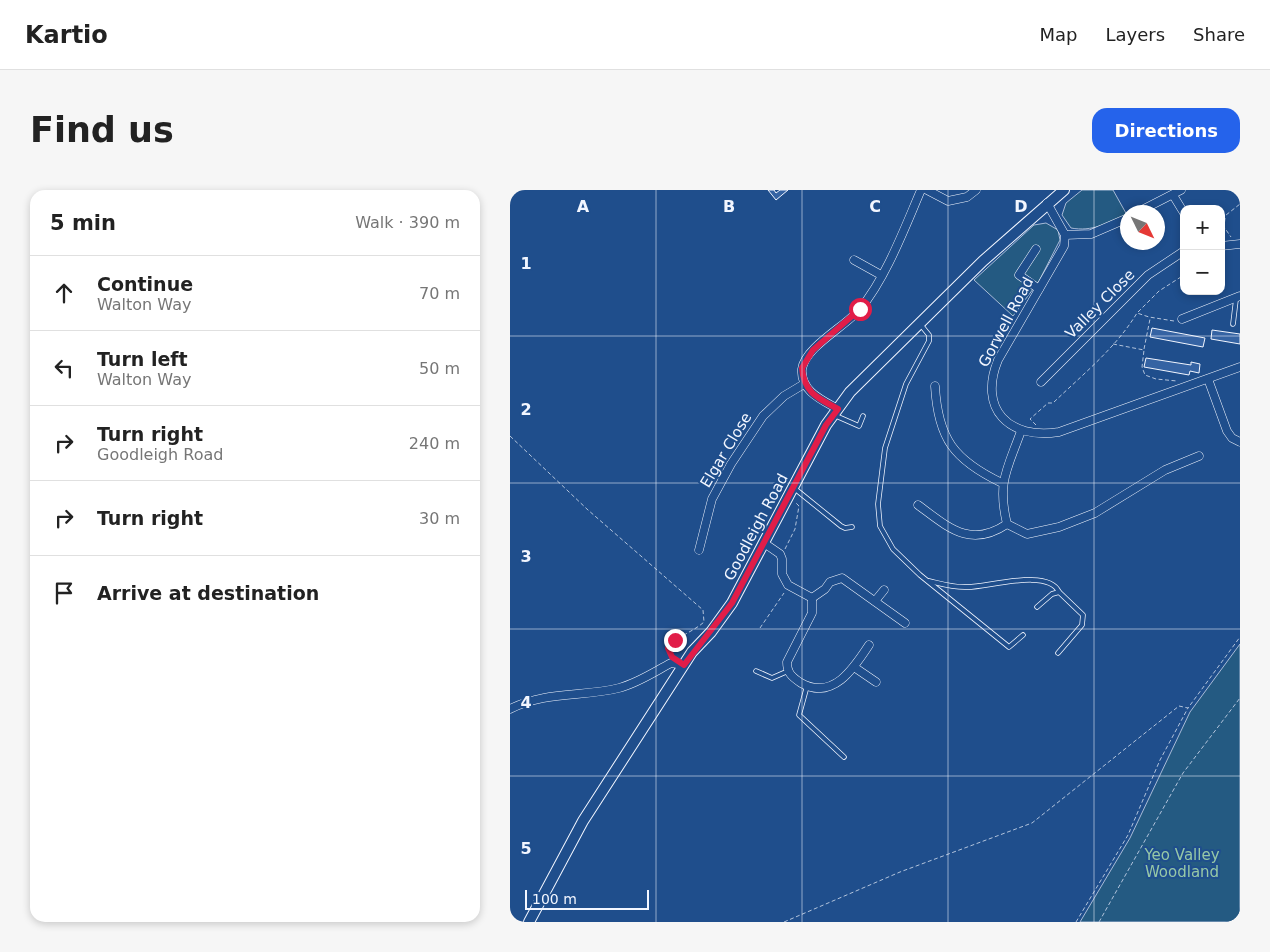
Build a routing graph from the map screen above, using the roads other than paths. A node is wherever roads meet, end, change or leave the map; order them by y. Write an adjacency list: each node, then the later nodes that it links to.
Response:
1 (921, 190): 17 (street)
2 (927, 190): 3 (street)
3 (976, 190)
4 (1064, 190): 7 (street, Goodleigh Road)
5 (1181, 190): 6 (street)
6 (1173, 195): 8 (street); 9 (street)
7 (1047, 203): 11 (street); 21 (street, Goodleigh Road)
8 (1152, 205)
9 (1180, 206)
10 (1120, 221): 11 (street)
11 (1066, 235): 18 (street, Gorwell Road)
12 (1238, 242): 13 (street)
13 (1225, 245)
14 (1036, 249): 18 (street)
15 (1180, 255): 25 (street, Valley Close)
16 (854, 260): 17 (street)
17 (881, 275): 26 (street)
18 (1039, 289): 31 (street, Gorwell Road)
19 (1238, 297): 20 (street); 22 (lane)
20 (1182, 319)
21 (918, 323): 28 (street, Goodleigh Road); 42 (lane)
22 (1233, 324)
23 (1240, 367): 24 (street)
24 (1208, 379): 31 (street); 33 (street)
25 (1041, 382)
26 (804, 384): 28 (street); 41 (street, Elgar Close)
27 (935, 386): 35 (street)
28 (836, 412): 30 (lane); 36 (street, Goodleigh Road)
29 (863, 416): 30 (lane)
30 (859, 426): 32 (lane)
31 (1021, 431): 35 (street)
32 (856, 432)
33 (1240, 442)
34 (1200, 456): 38 (street)
35 (1002, 483): 38 (street)
36 (791, 492): 39 (lane); 40 (street, Goodleigh Road)
37 (918, 505): 38 (street)
38 (1007, 524)
39 (852, 527)
40 (764, 543): 45 (street); 52 (street, Goodleigh Road)
41 (700, 550)
42 (927, 581): 44 (lane); 49 (lane)
43 (884, 590): 46 (street)
44 (1059, 592): 47 (lane); 51 (lane)
45 (812, 598): 46 (street); 55 (street)
46 (875, 601): 48 (street)
47 (1037, 607)
48 (904, 623)
49 (1024, 635)
50 (869, 646): 53 (street)
51 (1058, 654)
52 (681, 664): 58 (street); 60 (street, Goodleigh Road)
53 (854, 667): 56 (street); 57 (street)
54 (756, 670): 55 (lane)
55 (788, 671): 57 (street)
56 (876, 682)
57 (807, 686): 59 (lane)
58 (510, 709)
59 (844, 757)
60 (529, 922)

